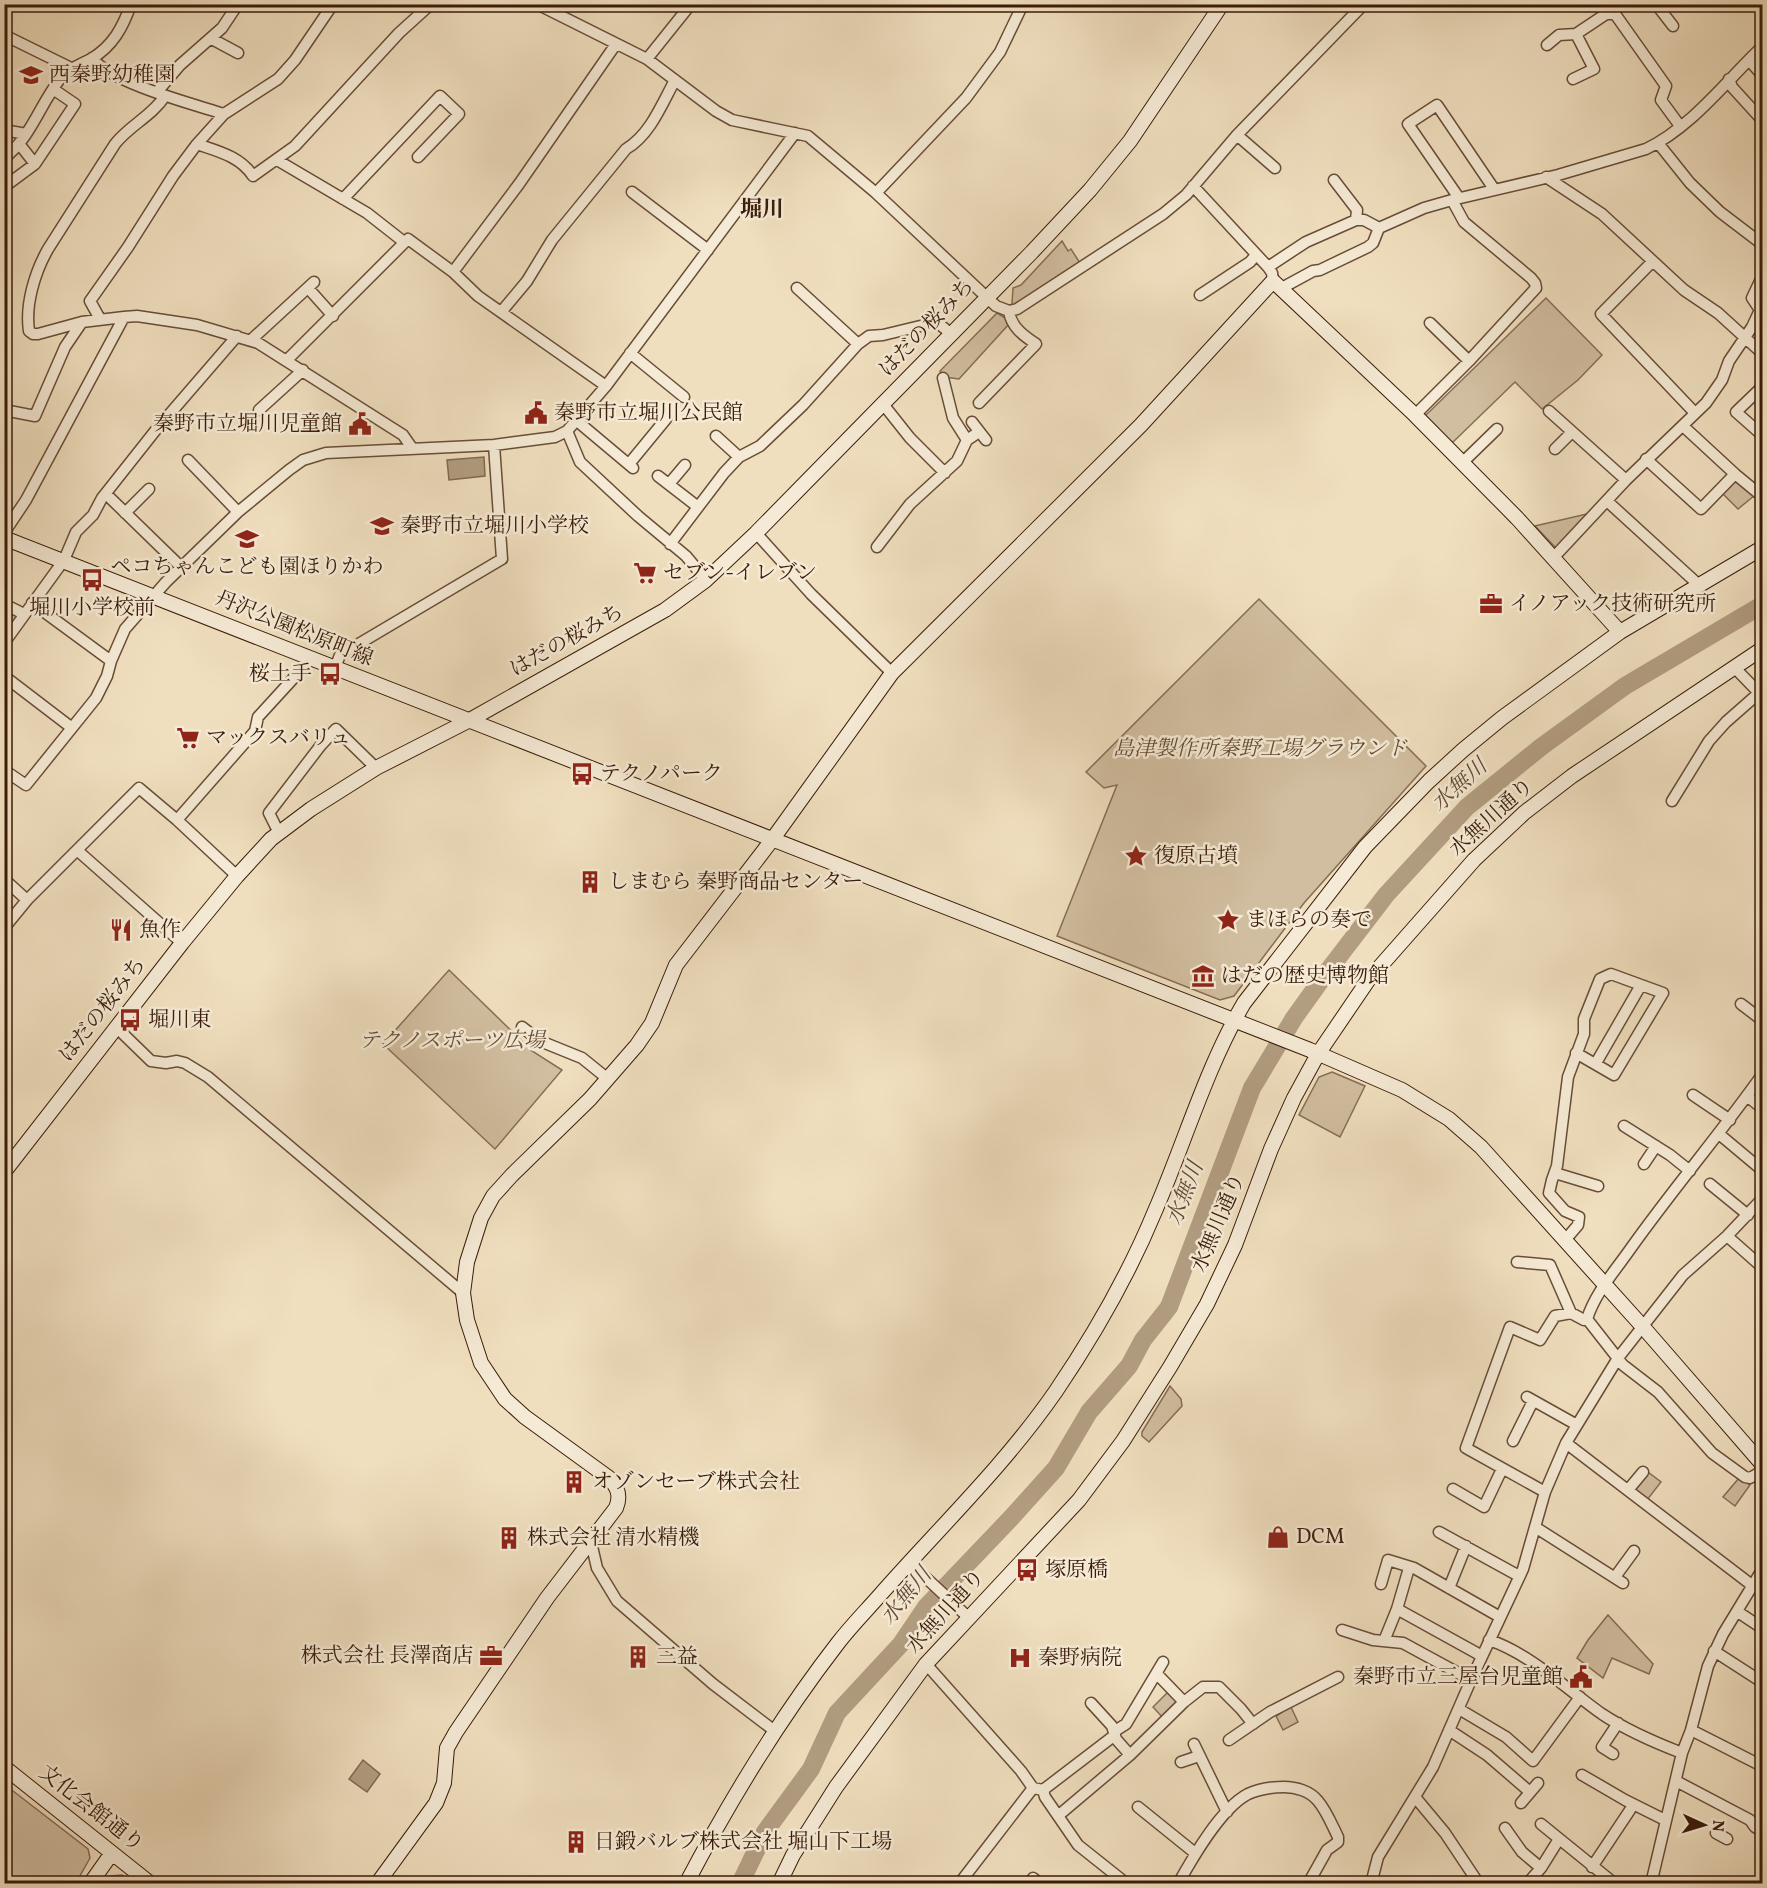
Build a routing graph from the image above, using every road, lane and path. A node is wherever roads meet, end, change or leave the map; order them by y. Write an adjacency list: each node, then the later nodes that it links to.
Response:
1 (131, 4): 20 (street)
2 (237, 4): 15 (street)
3 (333, 4): 30 (street)
4 (431, 4): 42 (street)
5 (537, 4): 16 (street)
6 (691, 4): 21 (street)
7 (1023, 4): 51 (street)
8 (1222, 4): 67 (street, はだの桜みち)
9 (1364, 4): 36 (street)
10 (1656, 4): 12 (street)
11 (1617, 9): 13 (street); 32 (street)
12 (1672, 26)
13 (1576, 34): 17 (street); 25 (street)
14 (4, 35): 23 (street)
15 (212, 39): 19 (street); 29 (street)
16 (616, 44): 21 (street); 62 (street)
17 (1547, 45)
18 (1762, 47): 22 (street)
19 (238, 53)
20 (92, 58): 23 (street); 29 (street)
21 (647, 59): 27 (street)
22 (1749, 60): 24 (street); 26 (street)
23 (71, 68): 28 (street)
24 (1762, 75)
25 (1573, 79)
26 (1729, 79): 31 (street); 32 (street)
27 (675, 80): 34 (street); 68 (street)
28 (54, 89): 35 (street); 43 (street)
29 (161, 94): 30 (street); 73 (street)
30 (224, 114): 37 (street)
31 (1762, 120)
32 (1680, 126): 38 (street)
33 (4, 130): 35 (street)
34 (795, 133): 51 (street); 58 (street)
35 (26, 134): 39 (street)
36 (1237, 135): 44 (street); 47 (street)
37 (197, 144): 42 (street); 72 (street)
38 (1658, 144): 45 (street); 57 (street)
39 (20, 145): 41 (street); 43 (street)
40 (418, 157): 52 (street)
41 (4, 158)
42 (277, 160): 52 (street)
43 (36, 164): 48 (street)
44 (1275, 168)
45 (1546, 177): 49 (street); 60 (street)
46 (1334, 180): 54 (street)
47 (1193, 186): 59 (street); 69 (street)
48 (4, 187)
49 (1494, 189): 53 (street); 53 (street)
50 (632, 192): 58 (street)
51 (876, 193): 67 (street)
52 (343, 199): 56 (street)
53 (1456, 199): 55 (street); 83 (street)
54 (1356, 220): 55 (street); 61 (street)
55 (1379, 228): 64 (street)
56 (404, 242): 62 (street); 70 (street)
57 (1762, 244)
58 (708, 250): 80 (street)
59 (1256, 255): 61 (street); 66 (street)
60 (1652, 262): 77 (street); 94 (street)
61 (1268, 267): 64 (street)
62 (453, 272): 68 (street)
63 (1762, 277): 77 (street)
64 (1277, 285): 95 (street); 148 (street)
65 (797, 288): 79 (street)
66 (1200, 295)
67 (988, 297): 69 (street); 75 (street, はだの桜みち)
68 (502, 311): 86 (street)
69 (1009, 311): 89 (street)
70 (333, 316): 78 (street); 82 (street)
71 (124, 317): 72 (street); 76 (street); 126 (street)
72 (100, 319): 73 (street)
73 (82, 322): 92 (street)
74 (1430, 323): 83 (street)
75 (951, 334): 79 (street); 90 (street, はだの桜みち)
76 (237, 336): 78 (street); 121 (street)
77 (1744, 337): 81 (street); 94 (street)
78 (251, 340): 82 (street)
79 (858, 344): 109 (street)
80 (630, 353): 86 (street); 88 (street)
81 (1762, 353)
82 (287, 360): 84 (street)
83 (1469, 361): 95 (street)
84 (303, 370): 91 (street); 107 (street)
85 (943, 378): 104 (street)
86 (606, 386): 97 (street)
87 (1762, 387): 102 (street)
88 (684, 397)
89 (979, 402)
90 (883, 404): 114 (street); 127 (street, はだの桜みち)
91 (259, 410)
92 (4, 411)
93 (1548, 411): 101 (street)
94 (1695, 412): 98 (street)
95 (1415, 415): 112 (street)
96 (666, 419): 97 (street)
97 (577, 421): 100 (street)
98 (1683, 426): 110 (street); 115 (street)
99 (1497, 429): 112 (street)
100 (567, 431): 106 (street); 129 (street)
101 (1572, 432): 108 (street); 117 (street)
102 (1762, 435)
103 (716, 436): 109 (street)
104 (967, 440): 105 (street); 114 (street)
105 (986, 441)
106 (494, 445): 107 (street); 147 (street)
107 (412, 448): 124 (street)
108 (1555, 449)
109 (740, 457): 123 (street)
110 (1646, 459): 115 (street); 117 (street)
111 (188, 460): 124 (street)
112 (1462, 463): 132 (street)
113 (685, 465): 118 (street)
114 (945, 473): 130 (street)
115 (1734, 474): 120 (street)
116 (658, 476): 118 (street)
117 (1626, 480): 122 (street)
118 (669, 484): 123 (street)
119 (149, 489): 125 (street)
120 (1758, 493)
121 (106, 494): 125 (street); 133 (street)
122 (1607, 501): 132 (street); 136 (street)
123 (698, 507): 129 (street)
124 (238, 512): 134 (street)
125 (125, 513): 134 (street)
126 (4, 533)
127 (756, 533): 135 (street, はだの桜みち); 148 (street)
128 (4, 538): 133 (street, 丹沢公園松原町線)
129 (670, 544): 135 (street)
130 (877, 547)
131 (1762, 548): 136 (street)
132 (1554, 557): 141 (street)
133 (64, 561): 137 (street, 丹沢公園松原町線); 138 (street)
134 (180, 566): 137 (street)
135 (706, 580): 151 (street, はだの桜みち)
136 (1700, 586): 141 (street)
137 (154, 596): 144 (street, 丹沢公園松原町線); 145 (street)
138 (32, 603): 140 (street); 145 (street)
139 (4, 604): 140 (street)
140 (24, 614): 142 (street)
141 (1620, 633): 168 (street)
142 (4, 643)
143 (1762, 649): 146 (street, 水無川通り)
144 (310, 659): 147 (street, 丹沢公園松原町線); 156 (street)
145 (111, 661): 152 (street)
146 (1734, 667): 150 (street); 171 (street, 水無川通り)
147 (335, 668): 151 (street, 丹沢公園松原町線)
148 (892, 673): 158 (street)
149 (4, 676): 152 (street)
150 (1761, 695): 155 (street)
151 (468, 721): 153 (street, はだの桜みち); 158 (street, 丹沢公園松原町線)
152 (72, 728): 154 (street)
153 (376, 768): 157 (street, はだの桜みち); 157 (street)
154 (4, 770)
155 (1672, 801)
156 (177, 820): 159 (street); 160 (street)
157 (279, 833): 160 (street, はだの桜みち)
158 (772, 840): 168 (street, 丹沢公園松原町線); 175 (street)
159 (78, 851): 162 (street); 164 (street)
160 (237, 876): 164 (street, はだの桜みち)
161 (4, 879): 162 (street)
162 (27, 900): 163 (street)
163 (4, 928)
164 (182, 943): 170 (street, はだの桜みち)
165 (1641, 985): 172 (street); 173 (street); 173 (street)
166 (1741, 1004): 167 (street)
167 (1762, 1020)
168 (1233, 1021): 171 (street, 丹沢公園松原町線); 217 (street)
169 (522, 1027): 175 (street)
170 (116, 1028): 186 (street, はだの桜みち); 197 (street)
171 (1314, 1052): 193 (street, 丹沢公園松原町線); 226 (street, 水無川通り)
172 (1576, 1053): 173 (street); 187 (street)
173 (1596, 1063)
174 (1762, 1075): 177 (street)
175 (608, 1079): 197 (street)
176 (1693, 1095): 179 (street)
177 (1747, 1096): 178 (street); 179 (street)
178 (1762, 1108)
179 (1730, 1120): 181 (street)
180 (1624, 1126): 182 (street)
181 (1719, 1134): 184 (street); 185 (street)
182 (1656, 1146): 183 (street); 185 (street)
183 (1644, 1164)
184 (1762, 1170)
185 (1690, 1171): 196 (street)
186 (4, 1172)
187 (1555, 1173): 189 (street); 193 (street)
188 (1710, 1184): 191 (street)
189 (1598, 1186)
190 (1762, 1199): 191 (street)
191 (1748, 1215): 192 (street)
192 (1727, 1236): 195 (street); 200 (street)
193 (1566, 1239): 196 (street, 丹沢公園松原町線)
194 (1516, 1262): 198 (street)
195 (1762, 1267)
196 (1605, 1284): 199 (street); 200 (street, 丹沢公園松原町線)
197 (464, 1293): 214 (street)
198 (1571, 1313): 199 (street); 206 (street)
199 (1587, 1319): 201 (street)
200 (1643, 1327): 201 (street); 205 (street, 丹沢公園松原町線)
201 (1618, 1358): 202 (street); 207 (street)
202 (1577, 1425): 203 (street); 204 (street)
203 (1514, 1434)
204 (1566, 1443): 210 (street); 211 (street)
205 (1762, 1464)
206 (1502, 1469): 209 (street); 211 (street)
207 (1762, 1471)
208 (1643, 1472): 210 (street)
209 (1453, 1489)
210 (1628, 1490): 222 (street)
211 (1545, 1492): 212 (street)
212 (1535, 1527): 216 (street); 220 (street)
213 (1439, 1532): 215 (street)
214 (591, 1542): 248 (street); 283 (street)
215 (1466, 1546): 220 (street); 223 (street)
216 (1634, 1551)
217 (913, 1567): 226 (street); 248 (street)
218 (1409, 1568): 221 (street); 223 (street); 224 (street)
219 (1762, 1570): 222 (street)
220 (1520, 1576): 227 (street)
221 (1381, 1584)
222 (1753, 1586): 225 (street)
223 (1449, 1588): 227 (street)
224 (1397, 1609): 231 (street); 233 (street)
225 (1738, 1612): 228 (street); 232 (street)
226 (964, 1613): 235 (street, 水無川通り)
227 (1500, 1617): 230 (street)
228 (1762, 1628)
229 (1342, 1630): 231 (street)
230 (1489, 1640): 233 (street); 240 (street)
231 (1384, 1641): 238 (street)
232 (1714, 1651): 239 (street); 247 (street)
233 (1482, 1656): 238 (street)
234 (1163, 1662): 236 (street)
235 (926, 1664): 262 (street); 285 (street, 水無川通り)
236 (1157, 1674): 241 (street); 249 (street)
237 (1338, 1677): 245 (street)
238 (1471, 1680): 243 (street)
239 (1762, 1682)
240 (1580, 1697): 243 (street); 244 (street)
241 (1184, 1701): 245 (street); 254 (street)
242 (1091, 1703): 249 (street)
243 (1459, 1708): 246 (street)
244 (1618, 1723): 252 (street); 253 (street)
245 (1253, 1724): 250 (street)
246 (1449, 1730): 263 (street); 264 (street)
247 (1691, 1730): 252 (street); 257 (street)
248 (776, 1732): 284 (street)
249 (1115, 1733): 254 (street); 262 (street)
250 (1229, 1740)
251 (1194, 1744): 255 (street)
252 (1682, 1753): 260 (street)
253 (1613, 1754)
254 (1130, 1755): 269 (street)
255 (1198, 1756): 256 (street); 268 (street)
256 (1181, 1762)
257 (1762, 1766)
258 (4, 1767): 277 (street, 文化会館通り)
259 (1582, 1775): 270 (street)
260 (1676, 1781): 270 (street); 273 (street)
261 (1538, 1783): 263 (street)
262 (1038, 1789): 269 (street); 286 (street)
263 (1530, 1792): 265 (street)
264 (1415, 1797): 290 (street); 291 (street)
265 (1521, 1803)
266 (1138, 1806): 278 (street)
267 (1630, 1810): 279 (street)
268 (1227, 1812): 278 (street); 289 (street)
269 (1059, 1815): 287 (street)
270 (1665, 1820): 294 (street)
271 (1541, 1824): 275 (street)
272 (1505, 1828): 280 (street)
273 (1762, 1831)
274 (1716, 1833): 276 (street)
275 (1559, 1839): 279 (street); 280 (street)
276 (1727, 1839)
277 (112, 1853): 281 (street); 282 (street, 文化会館通り)
278 (1195, 1853): 288 (street)
279 (1592, 1867): 293 (street)
280 (1541, 1868): 292 (street)
281 (90, 1884)
282 (151, 1884)
283 (376, 1884)
284 (686, 1884)
285 (779, 1884)
286 (959, 1884)
287 (1127, 1884)
288 (1178, 1884)
289 (1308, 1884)
290 (1371, 1884)
291 (1479, 1884)
292 (1527, 1884)
293 (1615, 1884)
294 (1651, 1884)

